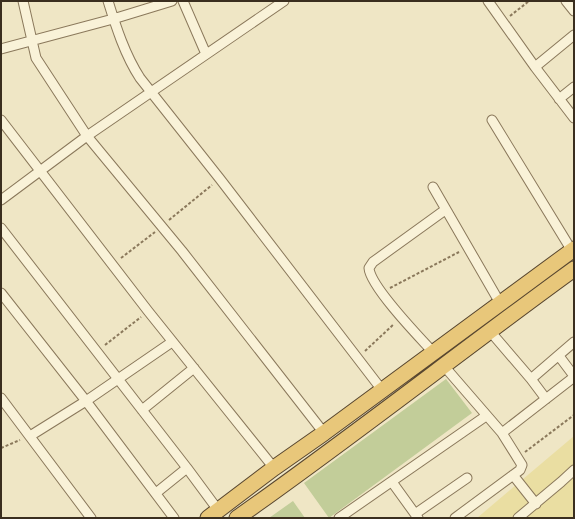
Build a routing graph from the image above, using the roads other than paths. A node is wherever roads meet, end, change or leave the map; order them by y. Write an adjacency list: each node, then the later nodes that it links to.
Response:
1 (23, 1): 11 (street)
2 (108, 1): 9 (street)
3 (172, 1): 9 (street)
4 (183, 1): 13 (street)
5 (284, 1): 13 (street)
6 (488, 1): 14 (street)
7 (566, 1): 8 (street)
8 (574, 11)
9 (113, 19): 11 (street); 16 (street)
10 (574, 35): 14 (street)
11 (32, 40): 12 (street); 21 (street)
12 (1, 49)
13 (206, 54): 16 (street)
14 (536, 68): 17 (street)
15 (574, 87): 17 (street)
16 (151, 92): 21 (street); 41 (street)
17 (559, 99): 18 (street)
18 (574, 118)
19 (1, 120): 22 (street)
20 (492, 120): 27 (street)
21 (88, 136): 22 (street); 48 (street)
22 (40, 172): 24 (street); 32 (street)
23 (433, 187): 25 (street)
24 (1, 200)
25 (445, 210): 30 (street); 34 (street)
26 (1, 228): 39 (street)
27 (573, 250): 30 (highway)
28 (574, 269): 31 (highway)
29 (1, 293): 44 (street)
30 (500, 303): 34 (highway)
31 (491, 330): 36 (highway); 40 (street)
32 (172, 342): 37 (street); 39 (street)
33 (574, 342): 35 (street)
34 (433, 352): 41 (highway)
35 (558, 356): 38 (street); 40 (street)
36 (444, 366): 46 (street); 62 (highway)
37 (194, 368): 45 (street); 51 (street)
38 (574, 376): 43 (street)
39 (119, 379): 44 (street); 45 (street)
40 (531, 379): 43 (street)
41 (382, 390): 48 (highway)
42 (1, 398): 49 (street)
43 (546, 399): 47 (street)
44 (86, 401): 49 (street); 56 (street)
45 (142, 410): 50 (street)
46 (486, 416): 47 (street); 55 (street)
47 (502, 433): 53 (street)
48 (324, 434): 51 (highway)
49 (30, 436): 60 (street)
50 (187, 468): 56 (street); 58 (street)
51 (274, 468): 58 (highway)
52 (574, 470): 57 (street)
53 (513, 475): 57 (street); 64 (street)
54 (467, 478): 59 (street)
55 (392, 482): 59 (street); 63 (street)
56 (156, 493): 61 (street)
57 (536, 504): 65 (street)
58 (213, 514)
59 (416, 516)
60 (91, 518)
61 (174, 518)
62 (237, 518)
63 (339, 518)
64 (455, 518)
65 (518, 518)

